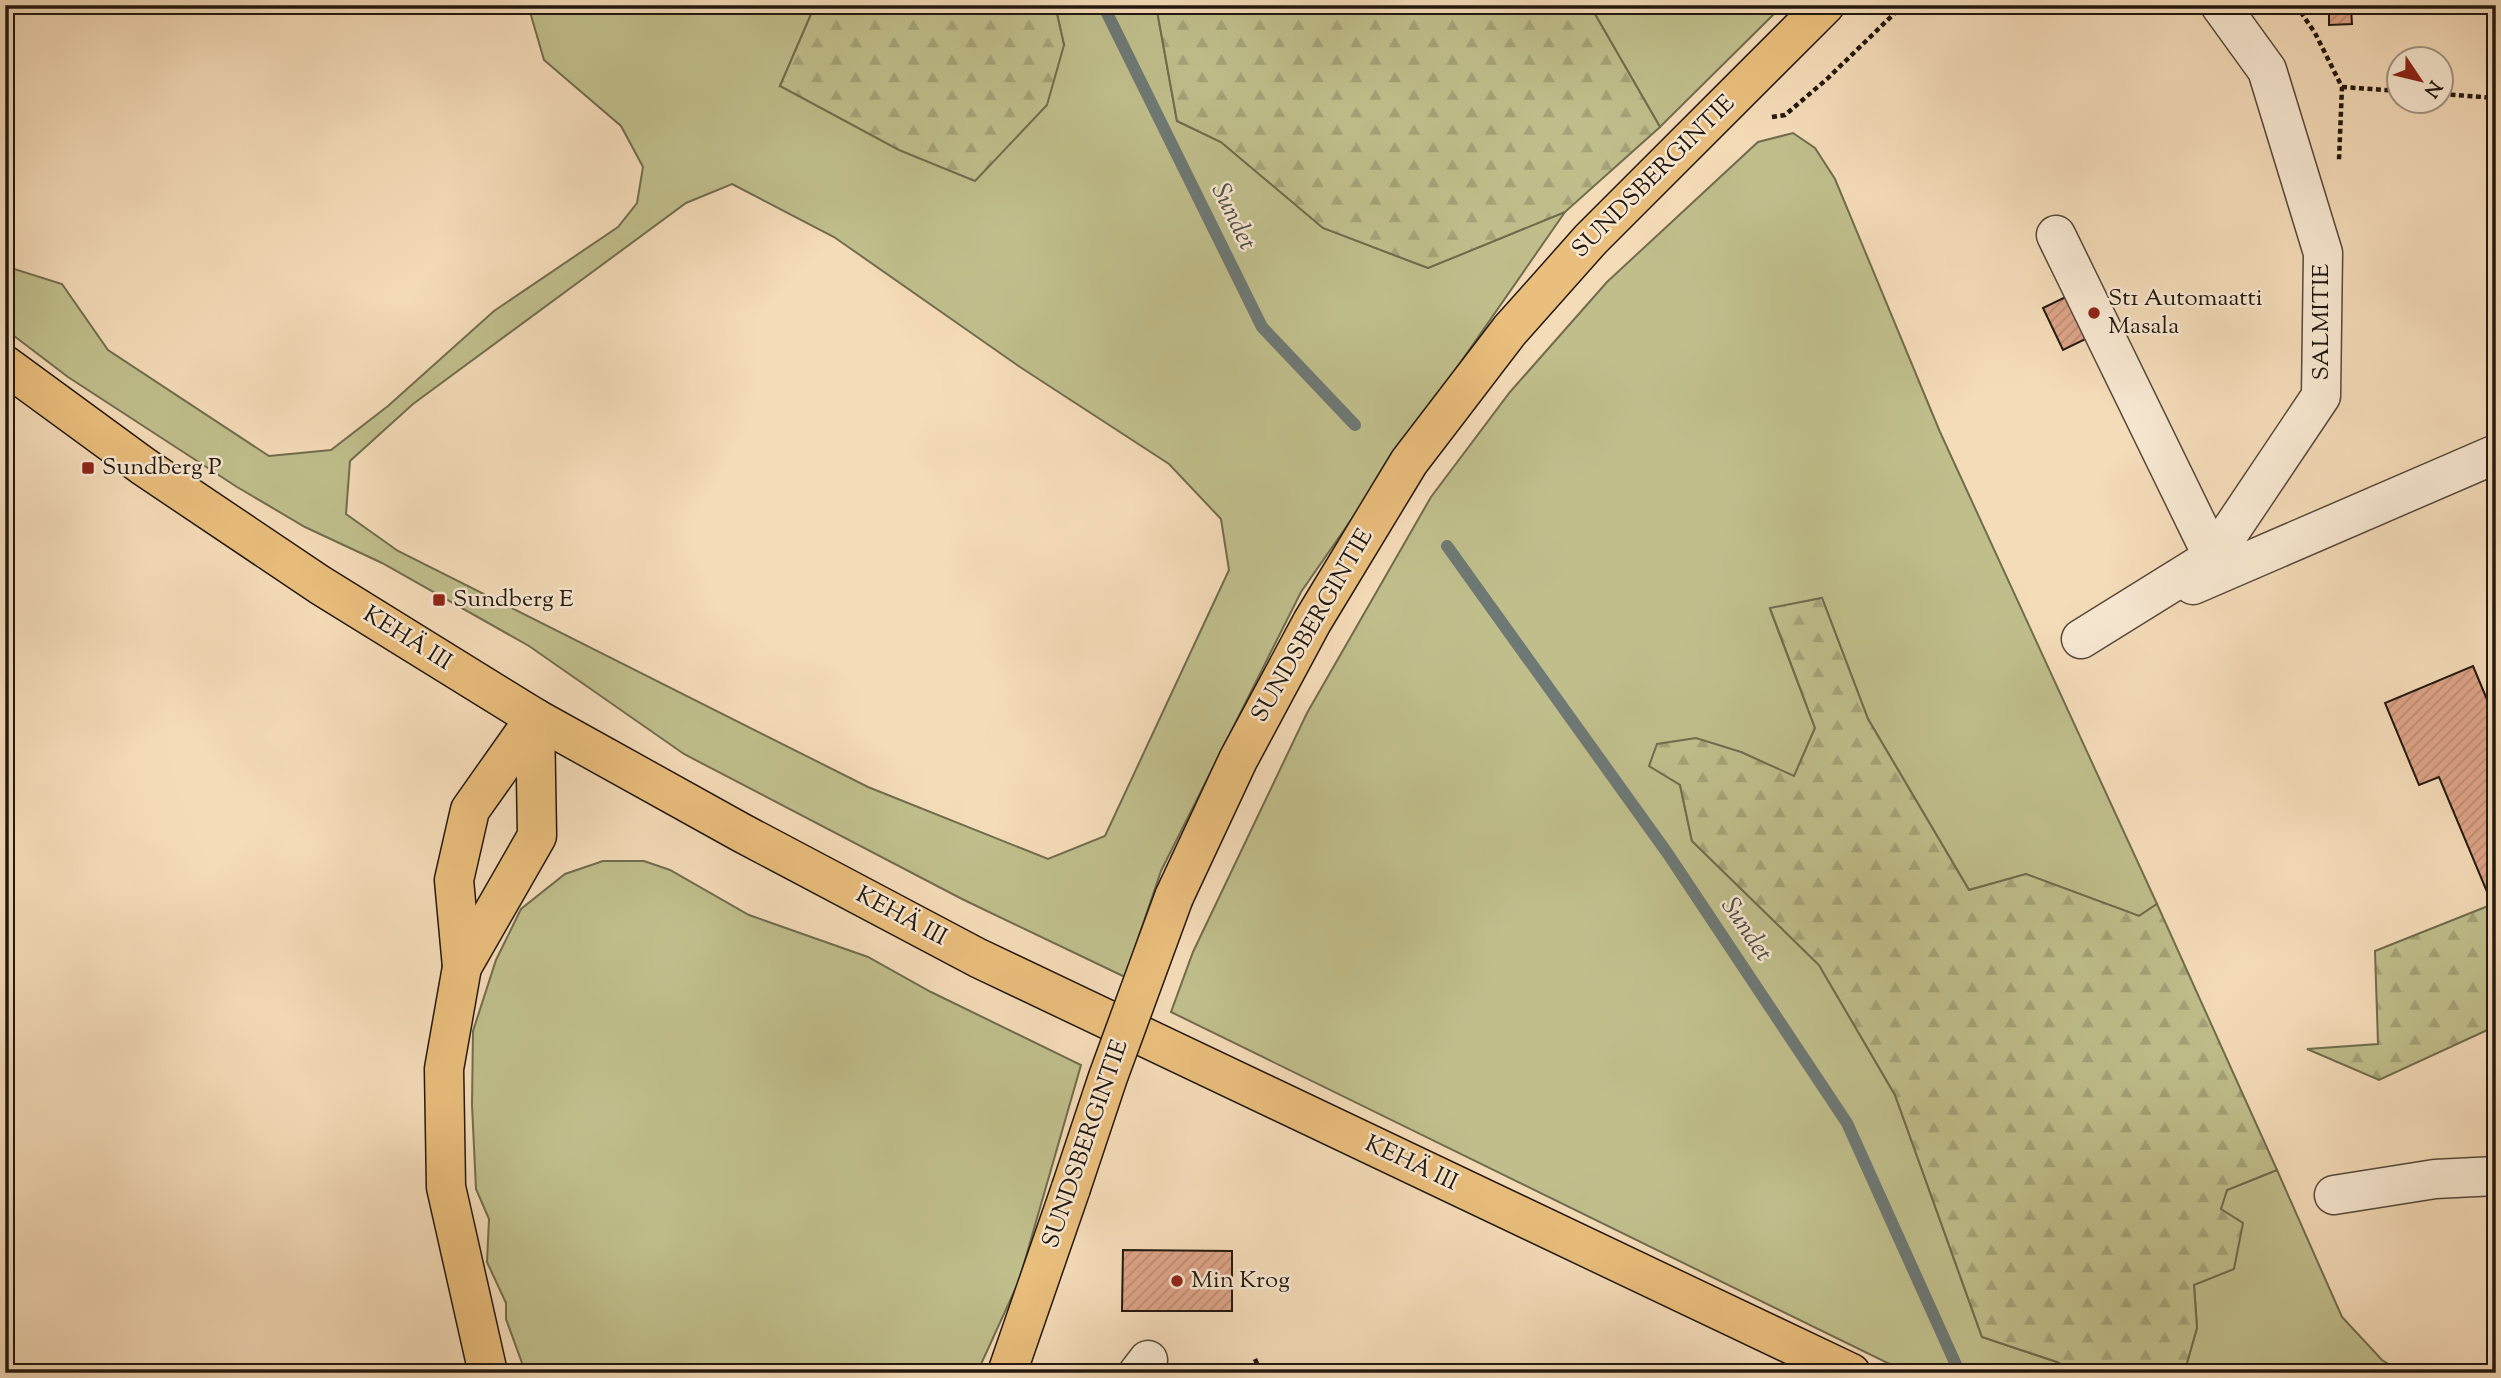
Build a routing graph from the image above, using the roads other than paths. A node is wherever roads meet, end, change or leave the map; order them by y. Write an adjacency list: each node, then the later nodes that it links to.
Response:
1 (1825, 5): 12 (main road, SUNDSBERGINTIE, bridge)
2 (2220, 5): 6 (street, SALMITIE)
3 (2056, 235): 6 (street)
4 (5, 365): 7 (main road, KEHÄ III)
5 (2496, 454): 6 (street, SALMITIE)
6 (2213, 556)
7 (535, 718): 8 (main road); 8 (main road); 13 (main road, KEHÄ III)
8 (462, 967): 11 (main road)
9 (2496, 1176): 10 (street)
10 (2334, 1195)
11 (488, 1373)
12 (1007, 1373)
13 (1851, 1373)

